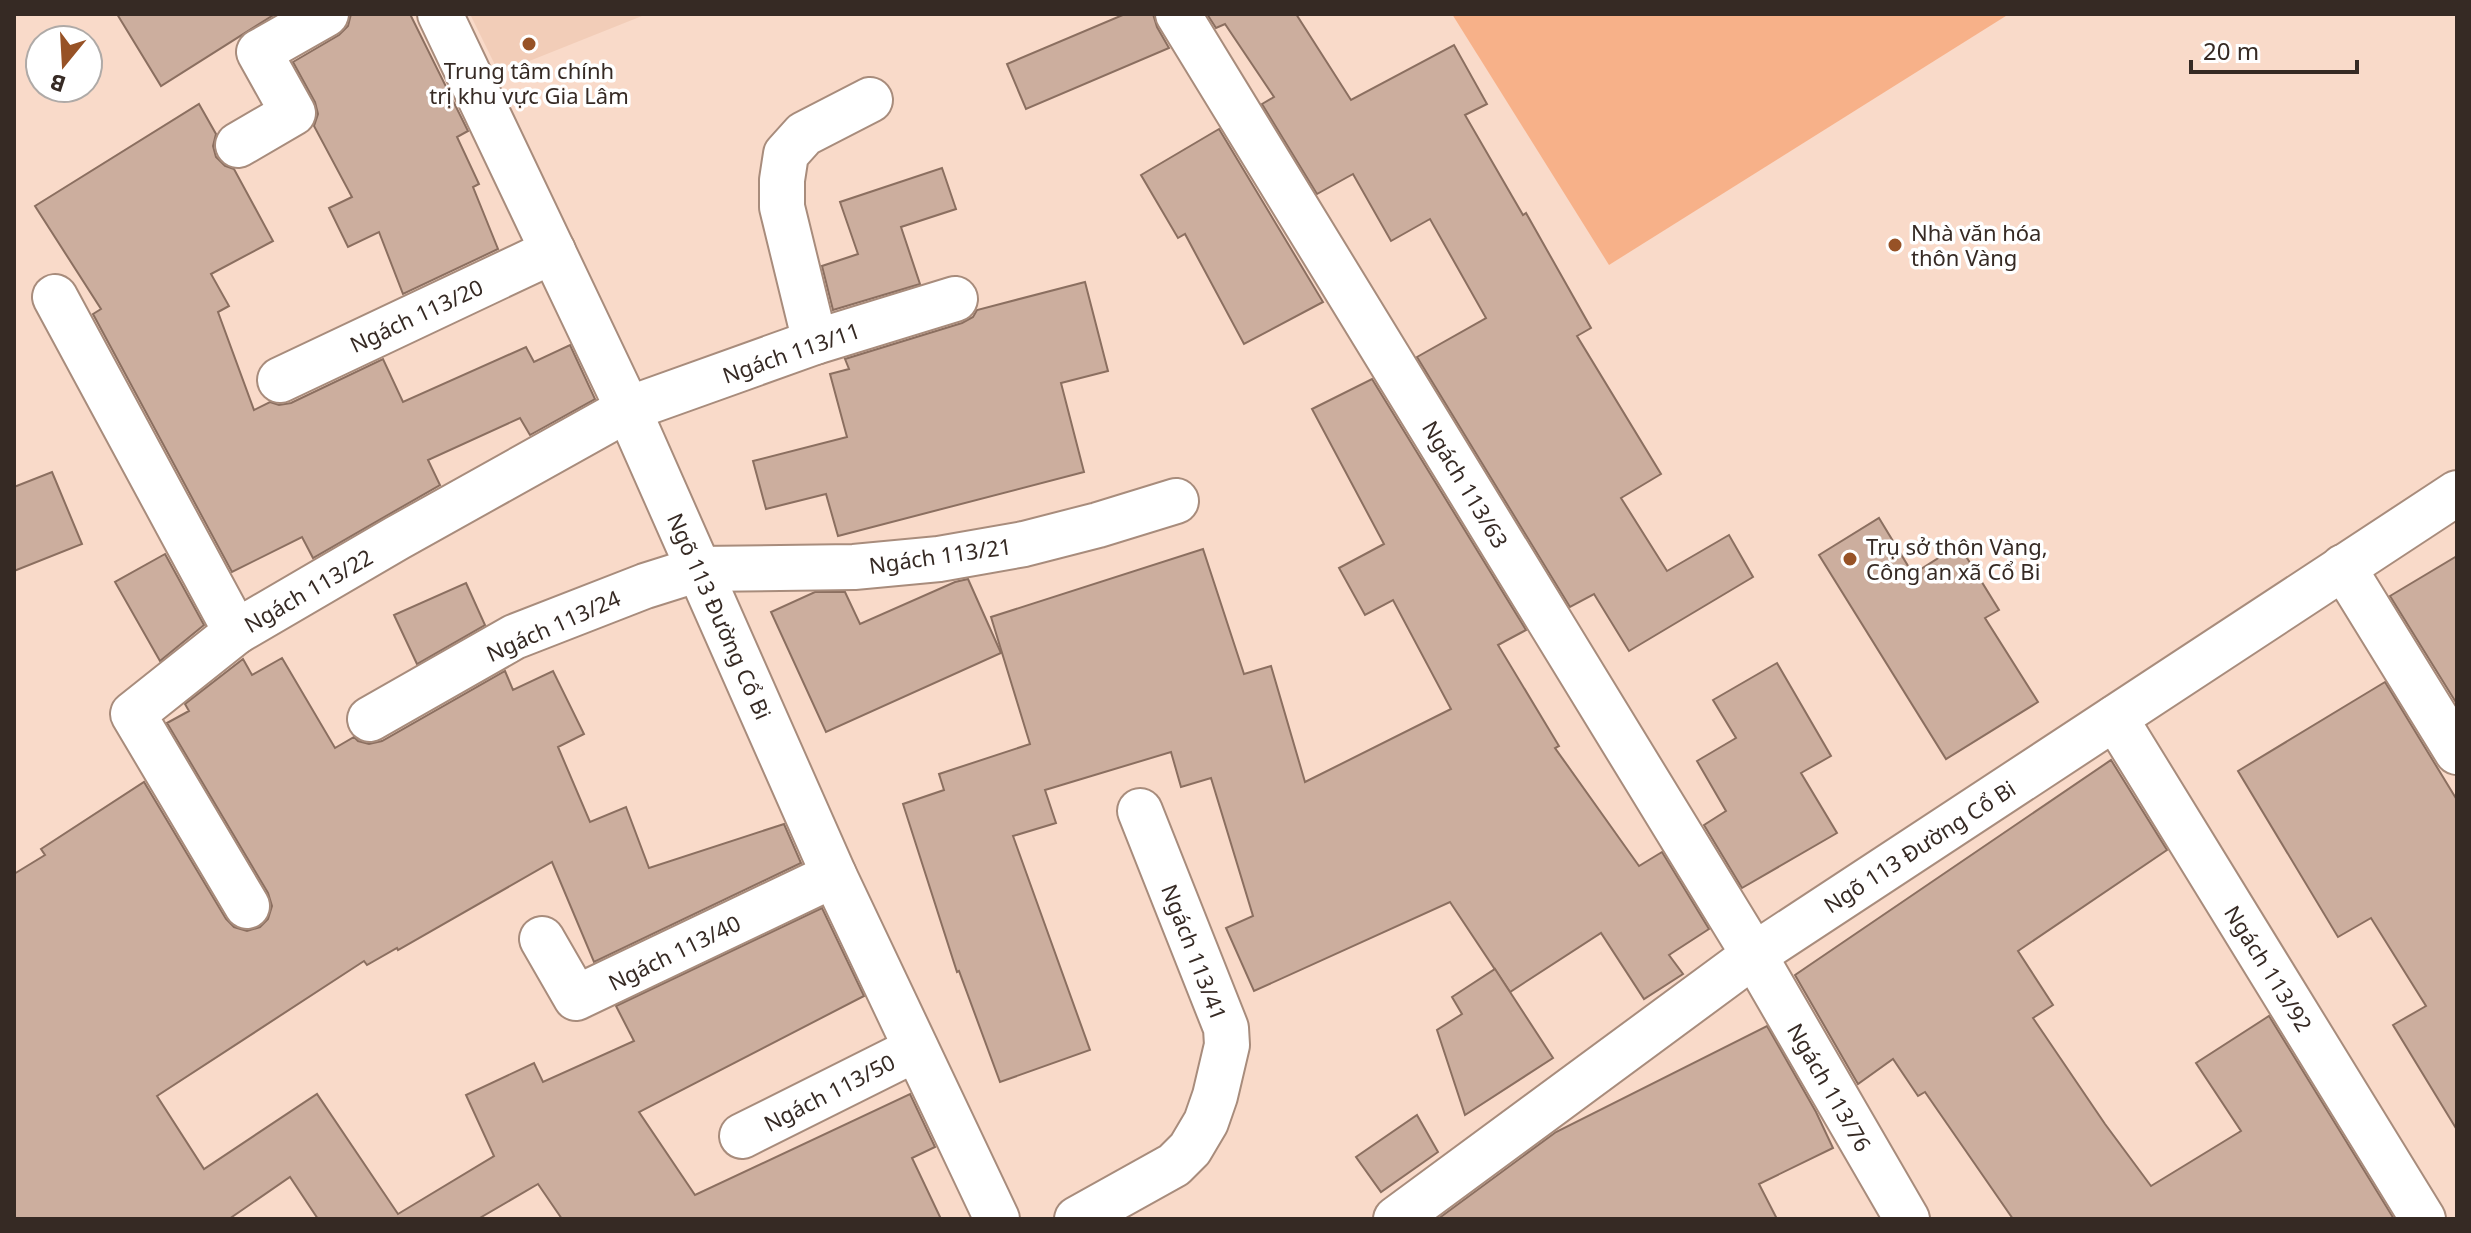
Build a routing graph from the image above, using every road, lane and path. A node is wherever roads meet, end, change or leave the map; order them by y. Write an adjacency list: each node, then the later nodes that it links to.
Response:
1 (326, 14): 5 (street)
2 (440, 14): 6 (street, Ngõ 113 Đường Cổ Bi)
3 (1178, 14): 24 (street, Ngách 113/63)
4 (870, 100): 9 (street)
5 (238, 145)
6 (553, 251): 10 (street, Ngách 113/20); 11 (street, Ngõ 113 Đường Cổ Bi)
7 (55, 297): 16 (street, Ngách 113/22)
8 (955, 299): 9 (street, Ngách 113/11)
9 (815, 342): 11 (street, Ngách 113/11)
10 (280, 380)
11 (628, 409): 15 (street, Ngõ 113 Đường Cổ Bi); 16 (street, Ngách 113/22)
12 (2457, 493): 14 (street, Ngõ 113 Đường Cổ Bi)
13 (1176, 501): 15 (street, Ngách 113/21)
14 (2343, 567): 17 (street, Ngõ 113 Đường Cổ Bi); 19 (street)
15 (699, 569): 18 (street, Ngách 113/24); 21 (street, Ngõ 113 Đường Cổ Bi)
16 (236, 632): 22 (street)
17 (2115, 718): 24 (street, Ngõ 113 Đường Cổ Bi); 31 (street, Ngách 113/92)
18 (370, 719)
19 (2457, 752)
20 (1140, 811): 28 (street, Ngách 113/41)
21 (834, 875): 23 (street, Ngách 113/40); 25 (street, Ngõ 113 Đường Cổ Bi)
22 (247, 906)
23 (542, 939)
24 (1754, 955): 29 (street, Ngõ 113 Đường Cổ Bi); 30 (street, Ngách 113/76)
25 (916, 1049): 26 (street, Ngách 113/50); 27 (street, Ngõ 113 Đường Cổ Bi)
26 (742, 1136)
27 (997, 1219)
28 (1077, 1219)
29 (1396, 1219)
30 (1907, 1219)
31 (2423, 1219)

